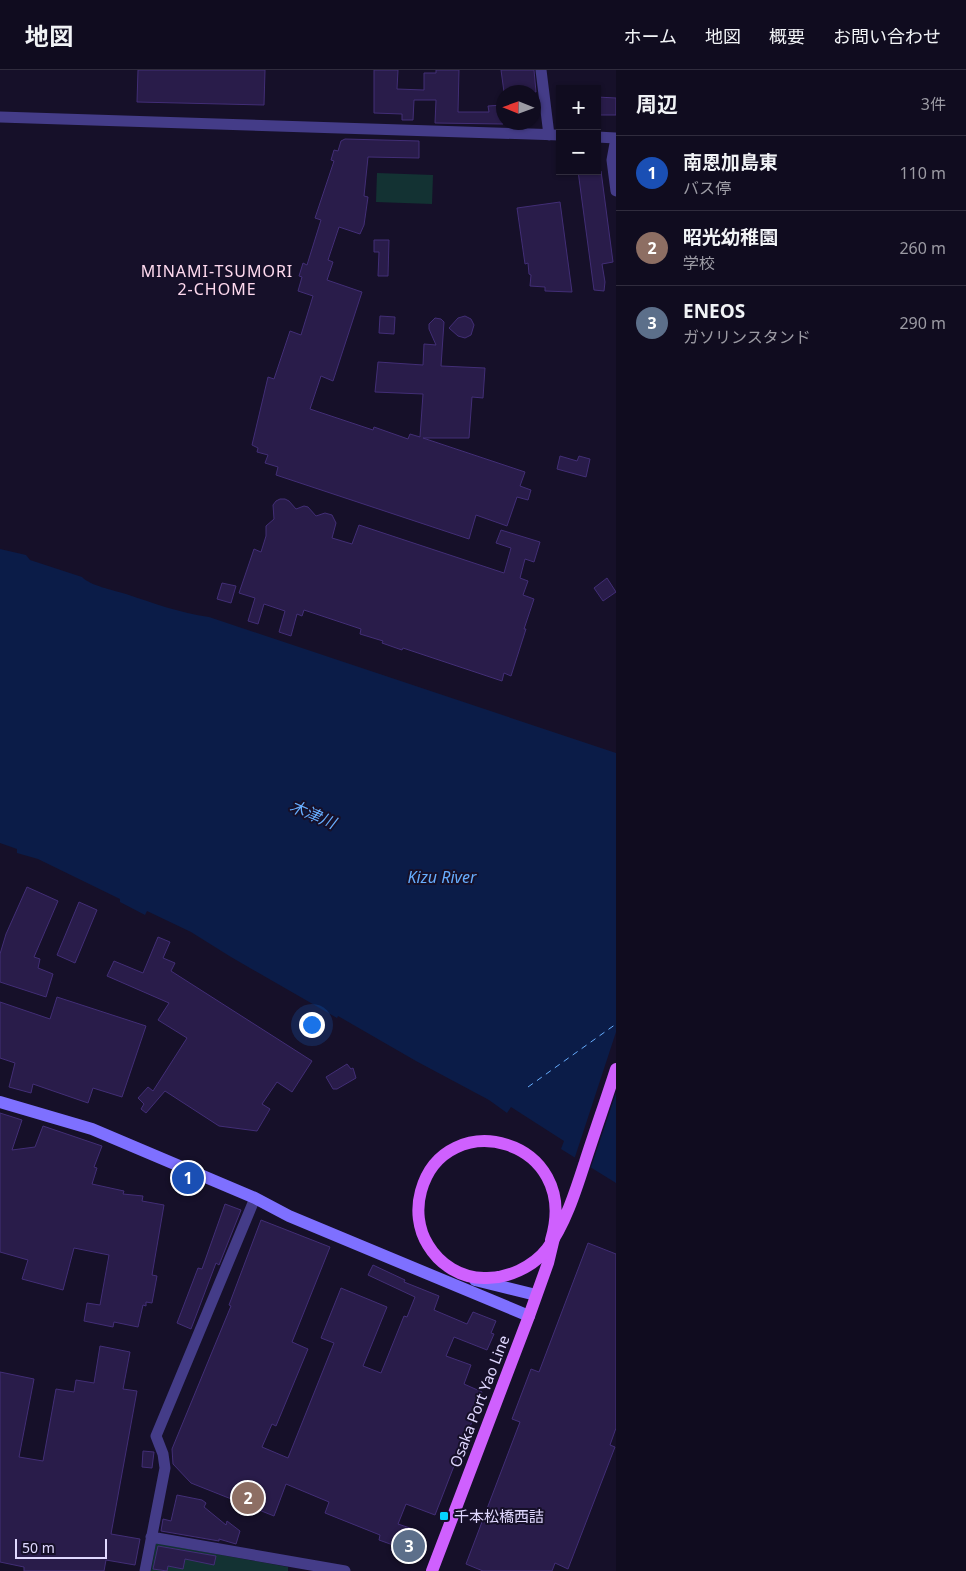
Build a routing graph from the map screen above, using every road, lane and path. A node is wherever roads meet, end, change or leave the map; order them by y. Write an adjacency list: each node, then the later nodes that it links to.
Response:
1 (541, 70): 3 (street)
2 (0, 117): 3 (street)
3 (554, 135)
4 (601, 137): 5 (street)
5 (616, 138): 6 (street)
6 (616, 191)
7 (616, 1069): 11 (main road, Osaka Port Yao Line, bridge)
8 (0, 1102): 9 (street)
9 (255, 1198): 10 (street); 13 (street)
10 (402, 1262): 11 (street); 12 (street)
11 (536, 1295): 12 (main road, Osaka Port Yao Line)
12 (529, 1316): 16 (main road, Osaka Port Yao Line)
13 (151, 1537): 14 (street); 15 (street)
14 (145, 1571)
15 (345, 1571)
16 (432, 1571)

